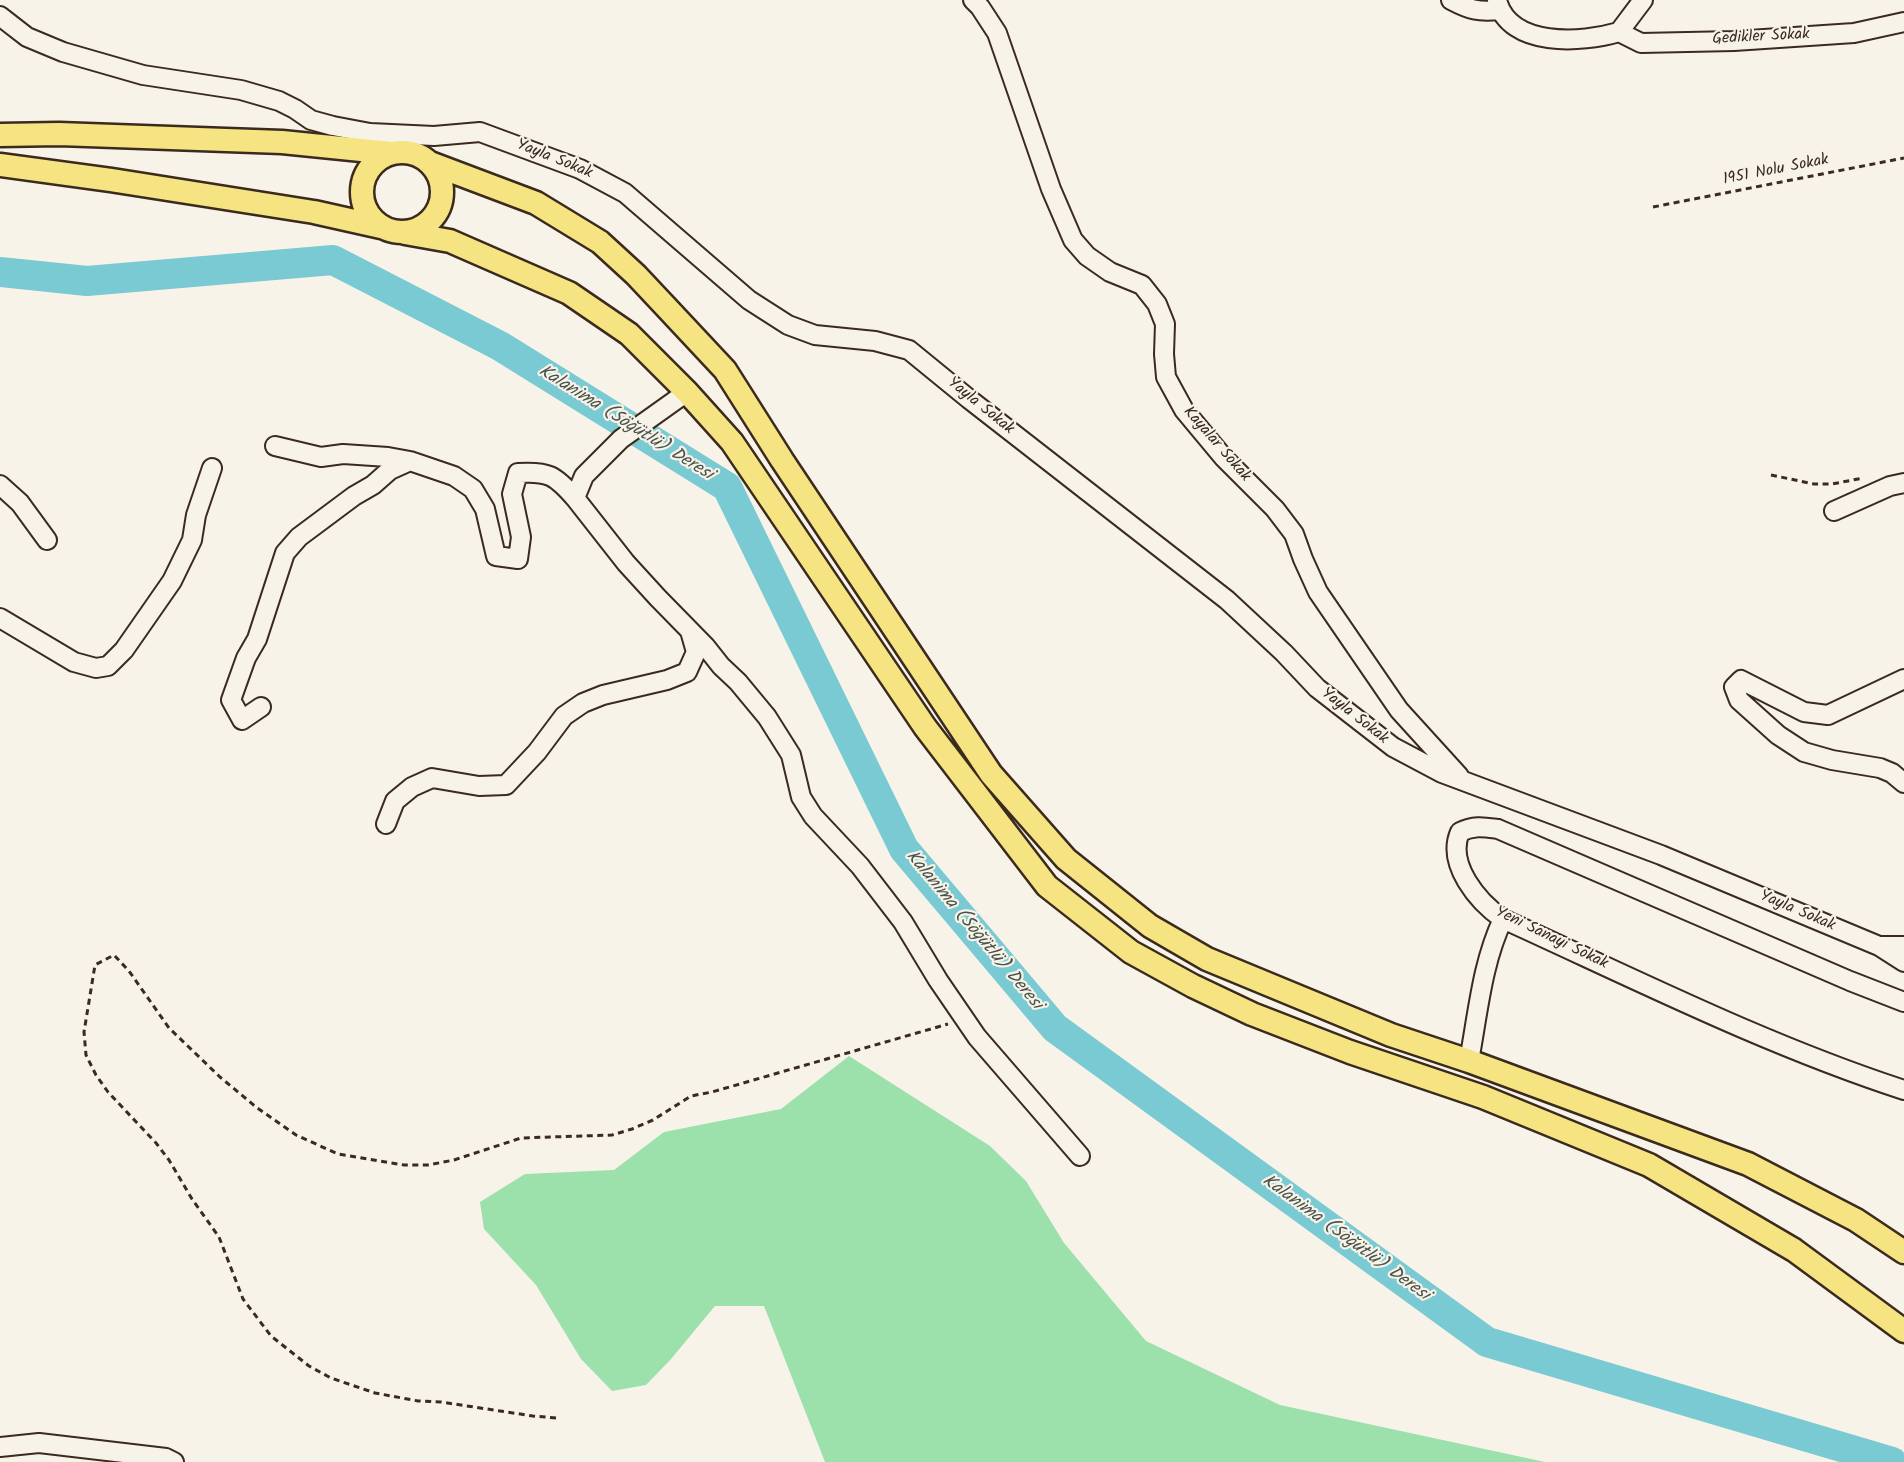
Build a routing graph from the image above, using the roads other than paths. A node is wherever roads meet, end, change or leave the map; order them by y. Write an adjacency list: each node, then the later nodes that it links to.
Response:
1 (973, 0): 27 (street, Kayalar Sokak)
2 (1451, 0): 4 (street)
3 (1643, 0): 7 (street)
4 (1498, 5): 7 (street)
5 (0, 16): 27 (street, Yayla Sokak)
6 (1904, 22): 7 (street, Gedikler Sokak)
7 (1619, 32)
8 (0, 135): 9 (main road)
9 (391, 153): 10 (main road); 12 (main road)
10 (430, 163): 13 (main road); 35 (main road)
11 (0, 165): 12 (main road)
12 (381, 227): 13 (main road)
13 (405, 233): 14 (main road)
14 (687, 392): 20 (street); 39 (main road)
15 (275, 446): 16 (street)
16 (410, 462): 20 (street); 26 (street)
17 (212, 468): 23 (street)
18 (1904, 483): 21 (street)
19 (2, 492): 22 (street)
20 (575, 498): 24 (street)
21 (1834, 511)
22 (47, 540)
23 (0, 618)
24 (690, 631): 29 (street); 37 (street)
25 (1904, 679): 28 (street)
26 (261, 706)
27 (1463, 781): 31 (street, Yayla Sokak)
28 (1904, 783)
29 (386, 824)
30 (1503, 919): 34 (street, Yeni Sanayi Sokak); 35 (street); 36 (street, Yeni Sanayi Sokak)
31 (1879, 946): 32 (street, Yayla Sokak); 33 (street)
32 (1904, 946)
33 (1904, 963)
34 (1904, 1002)
35 (1469, 1062): 38 (main road)
36 (1904, 1090)
37 (1080, 1156)
38 (1904, 1252)
39 (1904, 1331)
40 (0, 1447): 41 (street)
41 (174, 1462)

